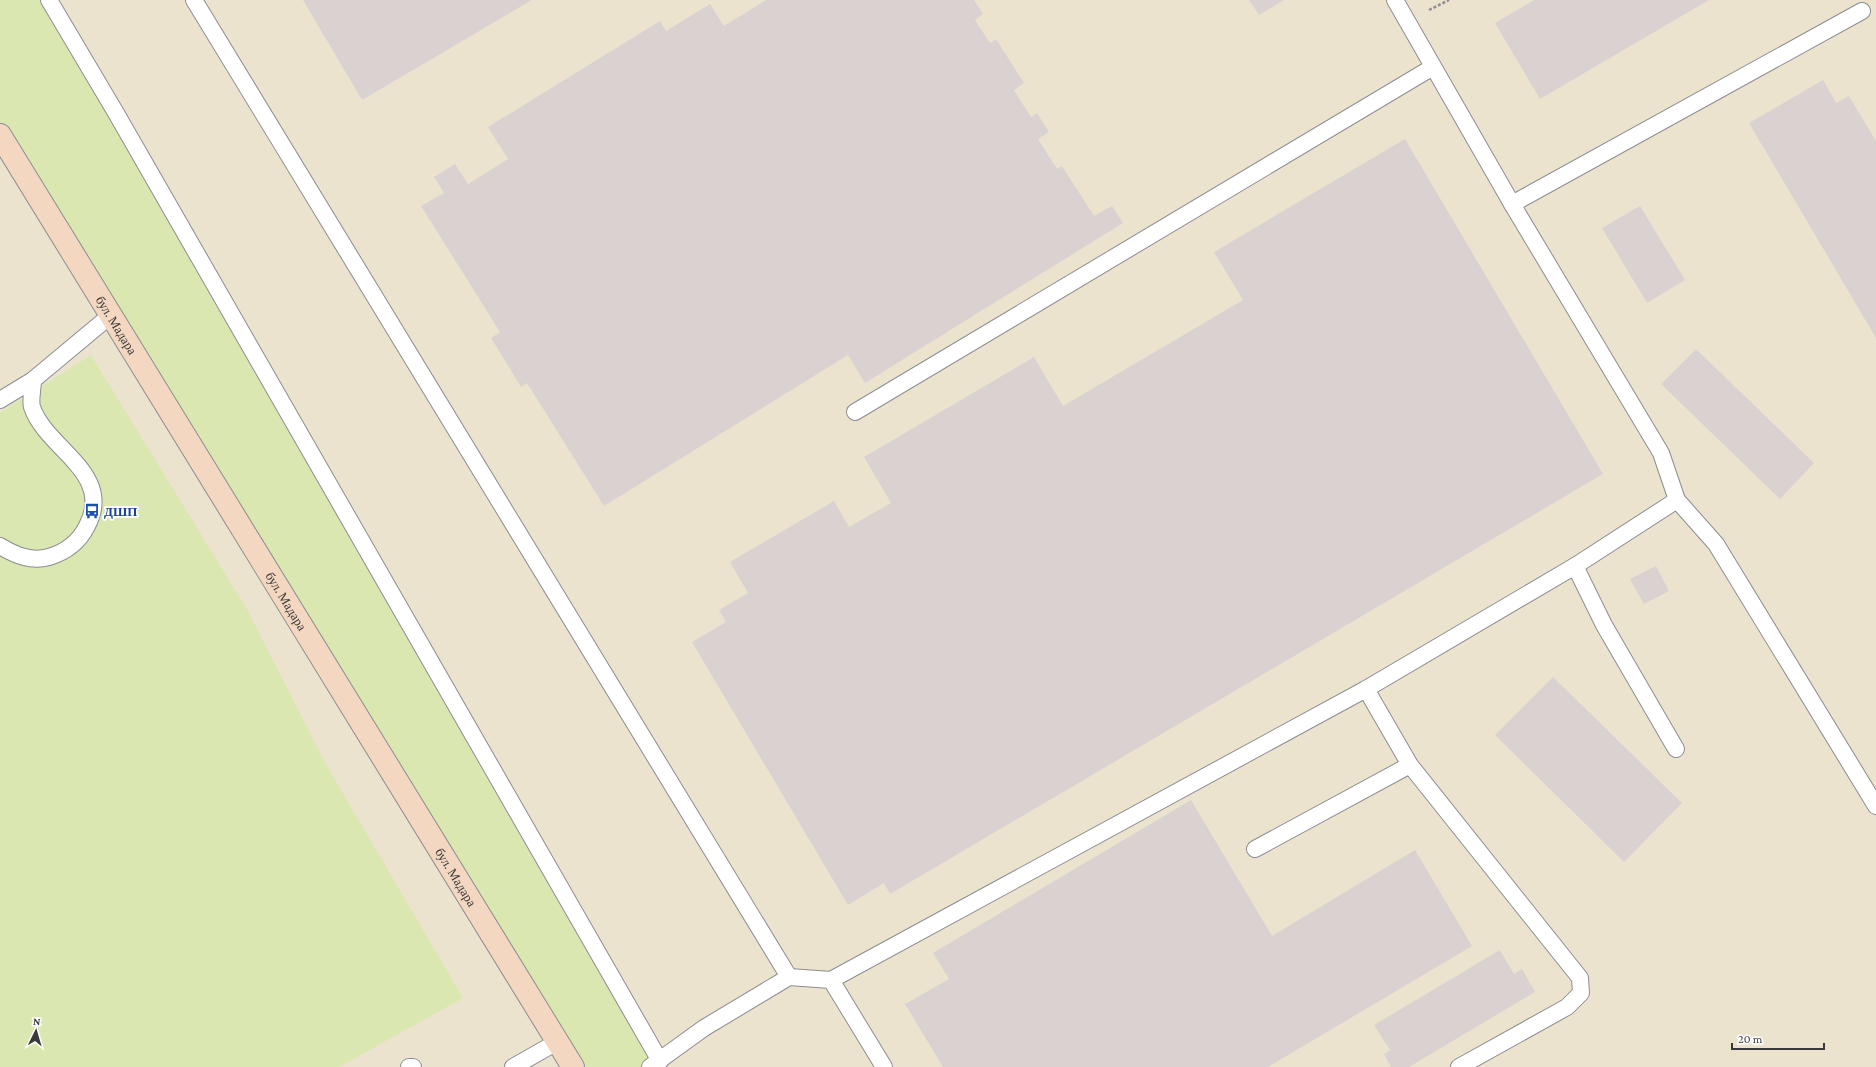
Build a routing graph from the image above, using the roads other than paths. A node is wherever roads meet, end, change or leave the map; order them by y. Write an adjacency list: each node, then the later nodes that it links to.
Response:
1 (48, 0): 23 (lane)
2 (194, 0): 20 (lane)
3 (1395, 0): 5 (lane)
4 (1862, 11): 7 (lane)
5 (1434, 67): 7 (lane); 11 (lane)
6 (3, 147): 8 (main road, бул. Мадара)
7 (1512, 204): 12 (lane)
8 (111, 315): 9 (lane); 22 (main road, бул. Мадара)
9 (33, 380): 10 (lane); 13 (lane)
10 (0, 400)
11 (855, 412)
12 (1677, 500): 14 (lane); 18 (lane)
13 (0, 546)
14 (1574, 566): 15 (lane); 16 (lane)
15 (1366, 688): 17 (lane); 21 (lane)
16 (1676, 748)
17 (1410, 765): 19 (lane); 29 (lane)
18 (1876, 806)
19 (1255, 849)
20 (789, 978): 21 (lane); 23 (lane)
21 (831, 980): 28 (lane)
22 (557, 1042): 26 (lane); 27 (main road, бул. Мадара)
23 (655, 1064)
24 (409, 1067): 25 (lane)
25 (412, 1067)
26 (513, 1067)
27 (572, 1067)
28 (884, 1067)
29 (1459, 1067)

